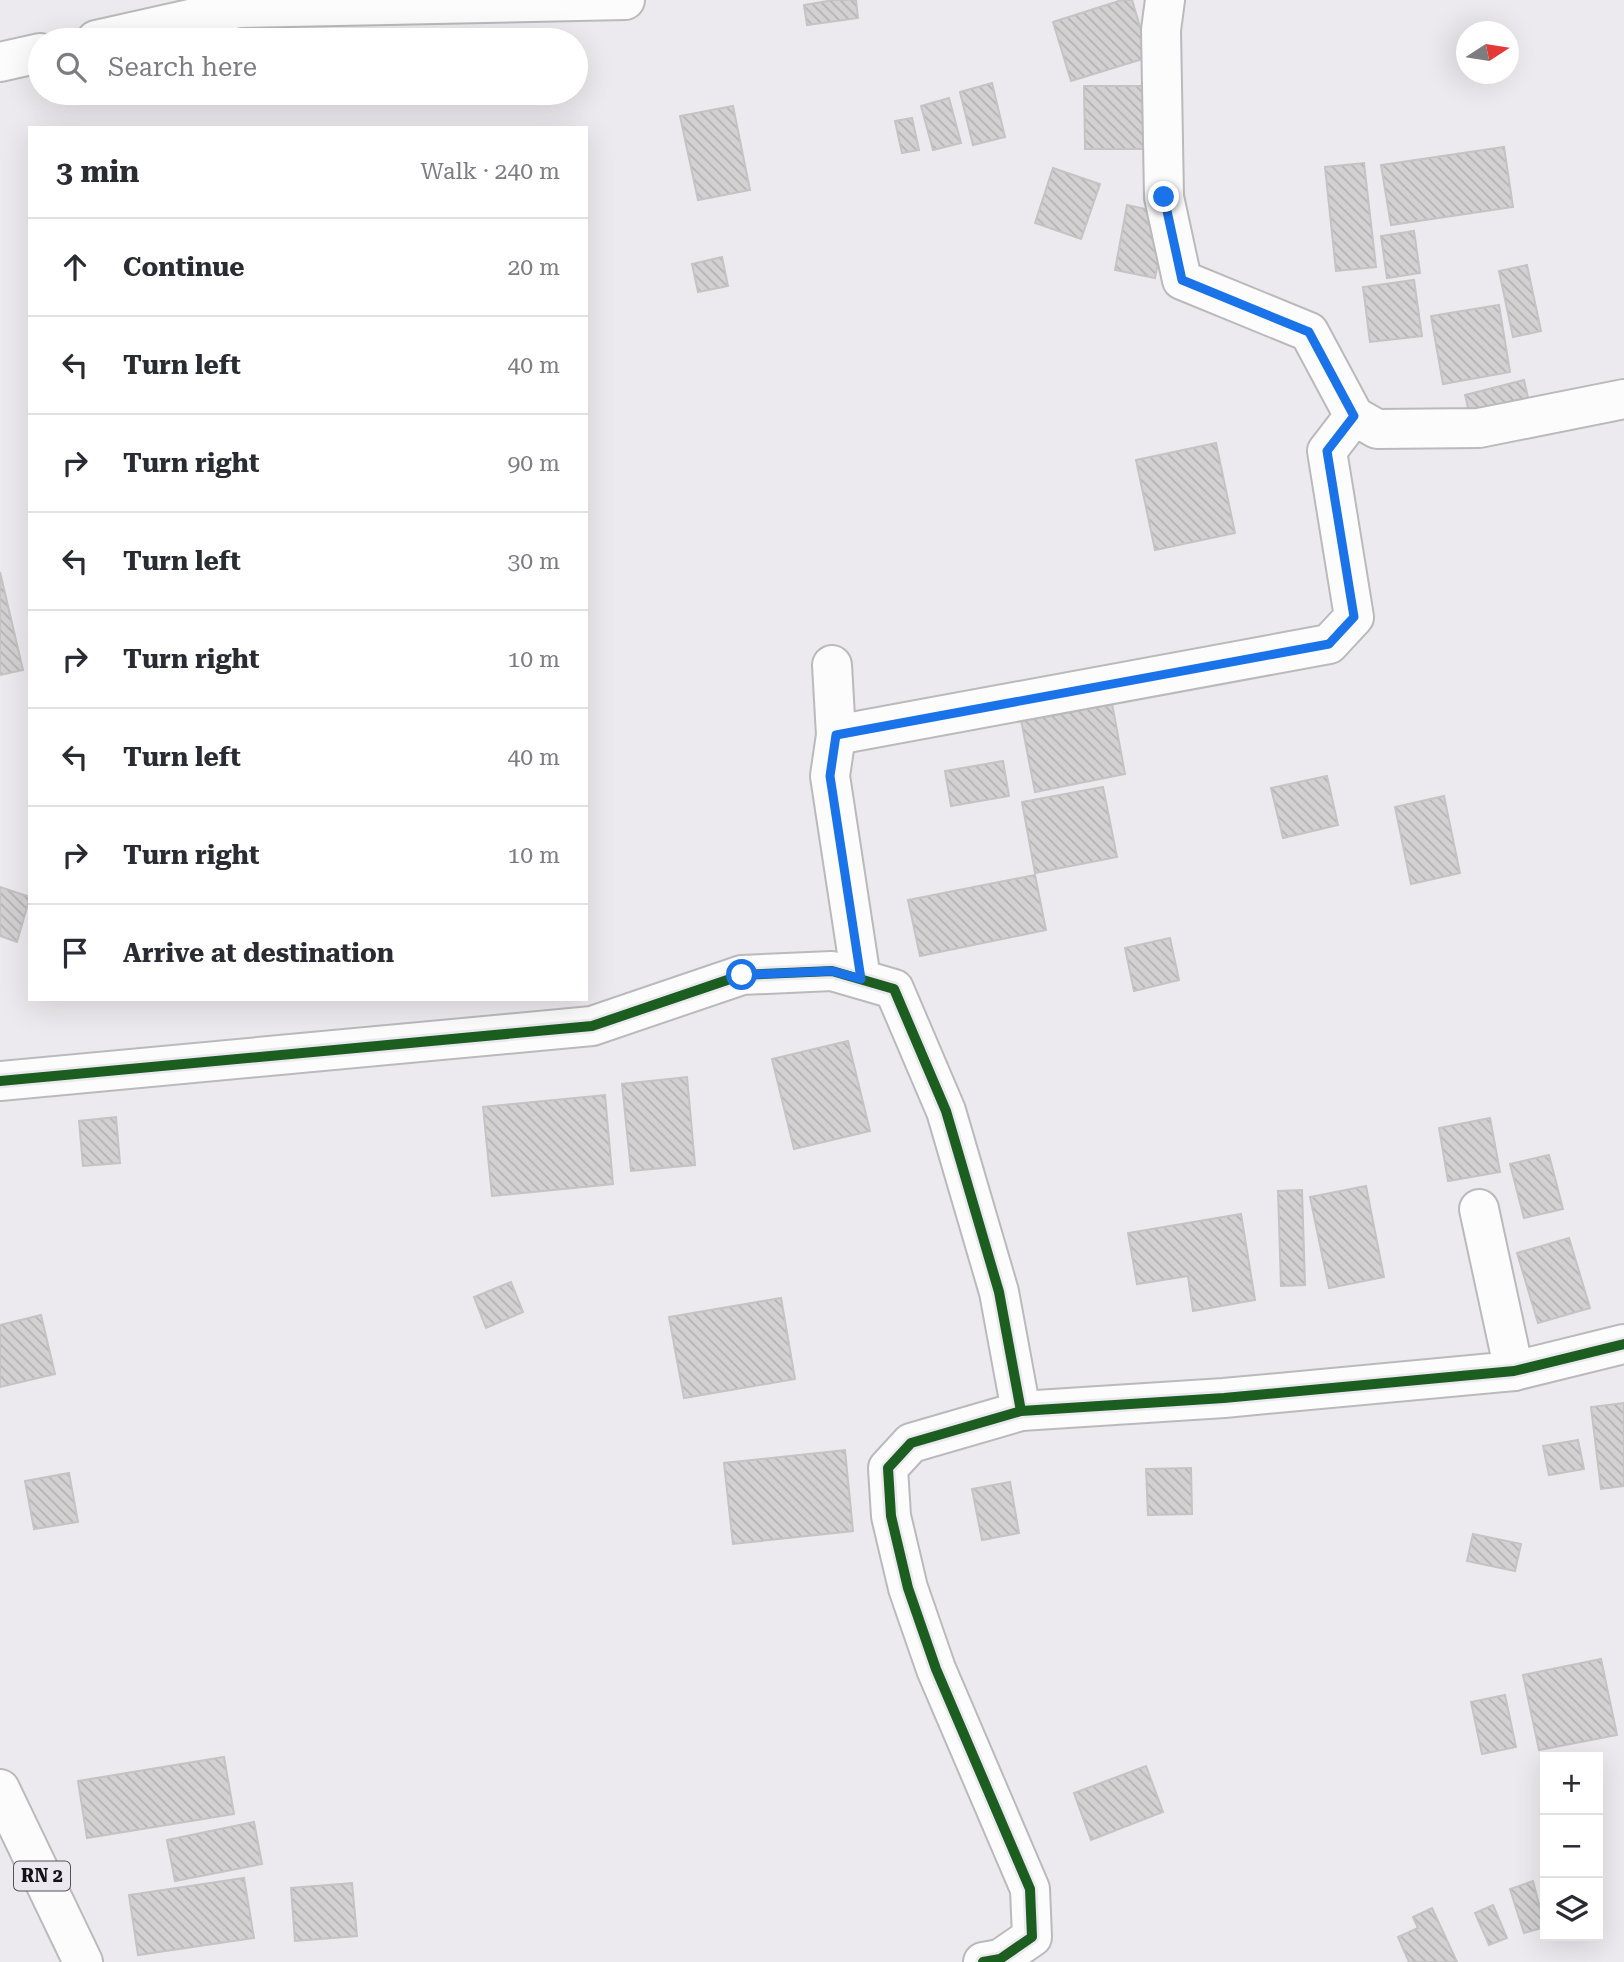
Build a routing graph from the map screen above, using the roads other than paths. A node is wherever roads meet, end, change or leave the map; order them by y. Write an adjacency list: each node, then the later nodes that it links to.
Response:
1 (625, 0): 3 (street)
2 (1164, 0): 7 (street)
3 (150, 28)
4 (28, 56): 5 (street)
5 (0, 62)
6 (1624, 398): 7 (street)
7 (1354, 416): 9 (street)
8 (832, 664): 9 (street)
9 (836, 735): 10 (street)
10 (861, 979): 11 (street); 15 (street)
11 (0, 1081)
12 (1479, 1209): 14 (street)
13 (1624, 1344): 14 (street)
14 (1514, 1371): 15 (street)
15 (1021, 1411): 18 (street)
16 (0, 1789): 17 (street, RN 2)
17 (83, 1962)
18 (983, 1962)

